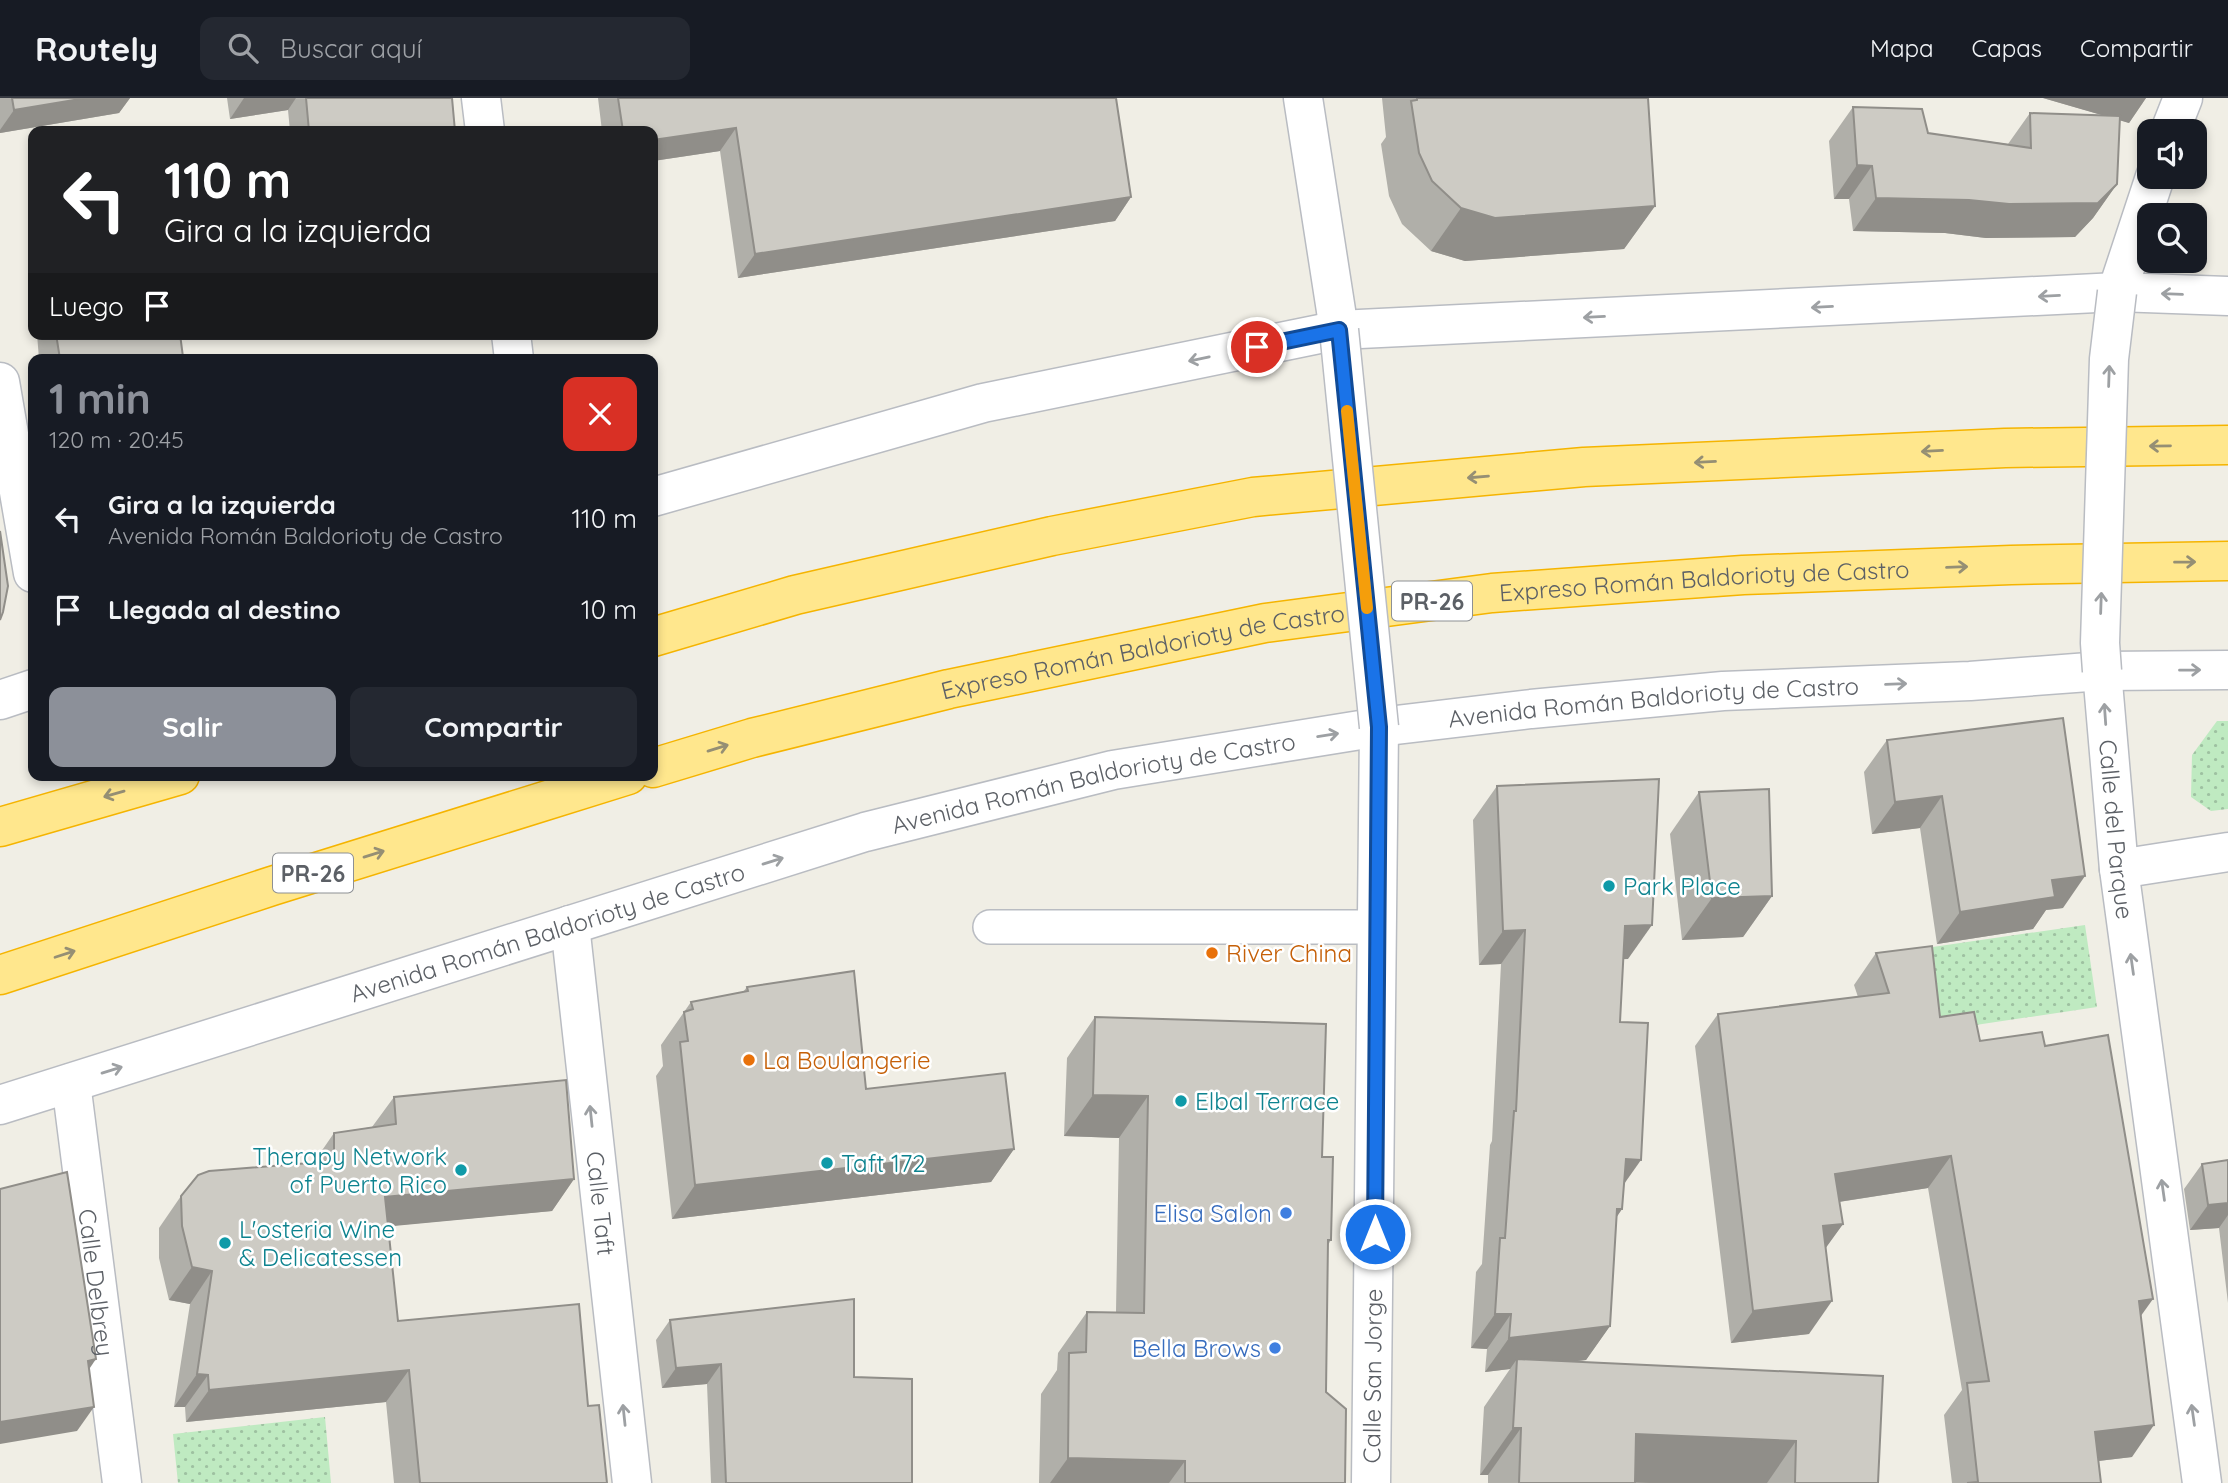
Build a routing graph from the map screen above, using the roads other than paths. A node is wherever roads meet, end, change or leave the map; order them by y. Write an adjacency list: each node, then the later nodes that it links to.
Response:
1 (481, 98): 5 (street)
2 (1303, 98): 9 (street, Calle San Jorge)
3 (2183, 98): 4 (street)
4 (2175, 119)
5 (484, 126)
6 (2151, 189): 7 (street, Calle del Parque)
7 (2117, 292): 8 (street, one-way to 7); 9 (street, one-way to 9); 17 (street, Calle del Parque, one-way to 7, bridge)
8 (2228, 296)
9 (1339, 330): 12 (street, one-way to 12); 20 (street, Calle San Jorge, bridge)
10 (0, 382): 13 (street)
11 (2228, 446): 15 (highway, one-way to 15)
12 (658, 496)
13 (28, 544)
14 (2228, 561): 21 (highway, Expreso Román Baldorioty de Castro / PR-26, one-way to 14)
15 (658, 636)
16 (2228, 670): 17 (street, Avenida Román Baldorioty de Castro, one-way to 16)
17 (2102, 671): 20 (street, Avenida Román Baldorioty de Castro, one-way to 17); 26 (street, Calle del Parque, one-way to 17)
18 (28, 691): 19 (street)
19 (0, 700)
20 (1379, 727): 27 (street, Avenida Román Baldorioty de Castro, one-way to 20); 29 (street, Calle San Jorge)
21 (658, 766)
22 (159, 781): 24 (highway, one-way to 24)
23 (609, 781): 30 (highway, PR-26, one-way to 23)
24 (0, 827)
25 (2228, 852): 26 (street)
26 (2119, 869): 36 (street, Calle del Parque, one-way to 26)
27 (570, 925): 31 (street, Avenida Román Baldorioty de Castro, one-way to 27); 34 (street, Calle Taft, one-way to 27)
28 (990, 927): 29 (lane)
29 (1377, 927): 35 (street, Calle San Jorge)
30 (0, 975)
31 (71, 1083): 32 (street, Avenida Román Baldorioty de Castro); 33 (street, Calle Delbrey)
32 (0, 1105)
33 (122, 1483)
34 (632, 1483)
35 (1371, 1483)
36 (2202, 1483)

